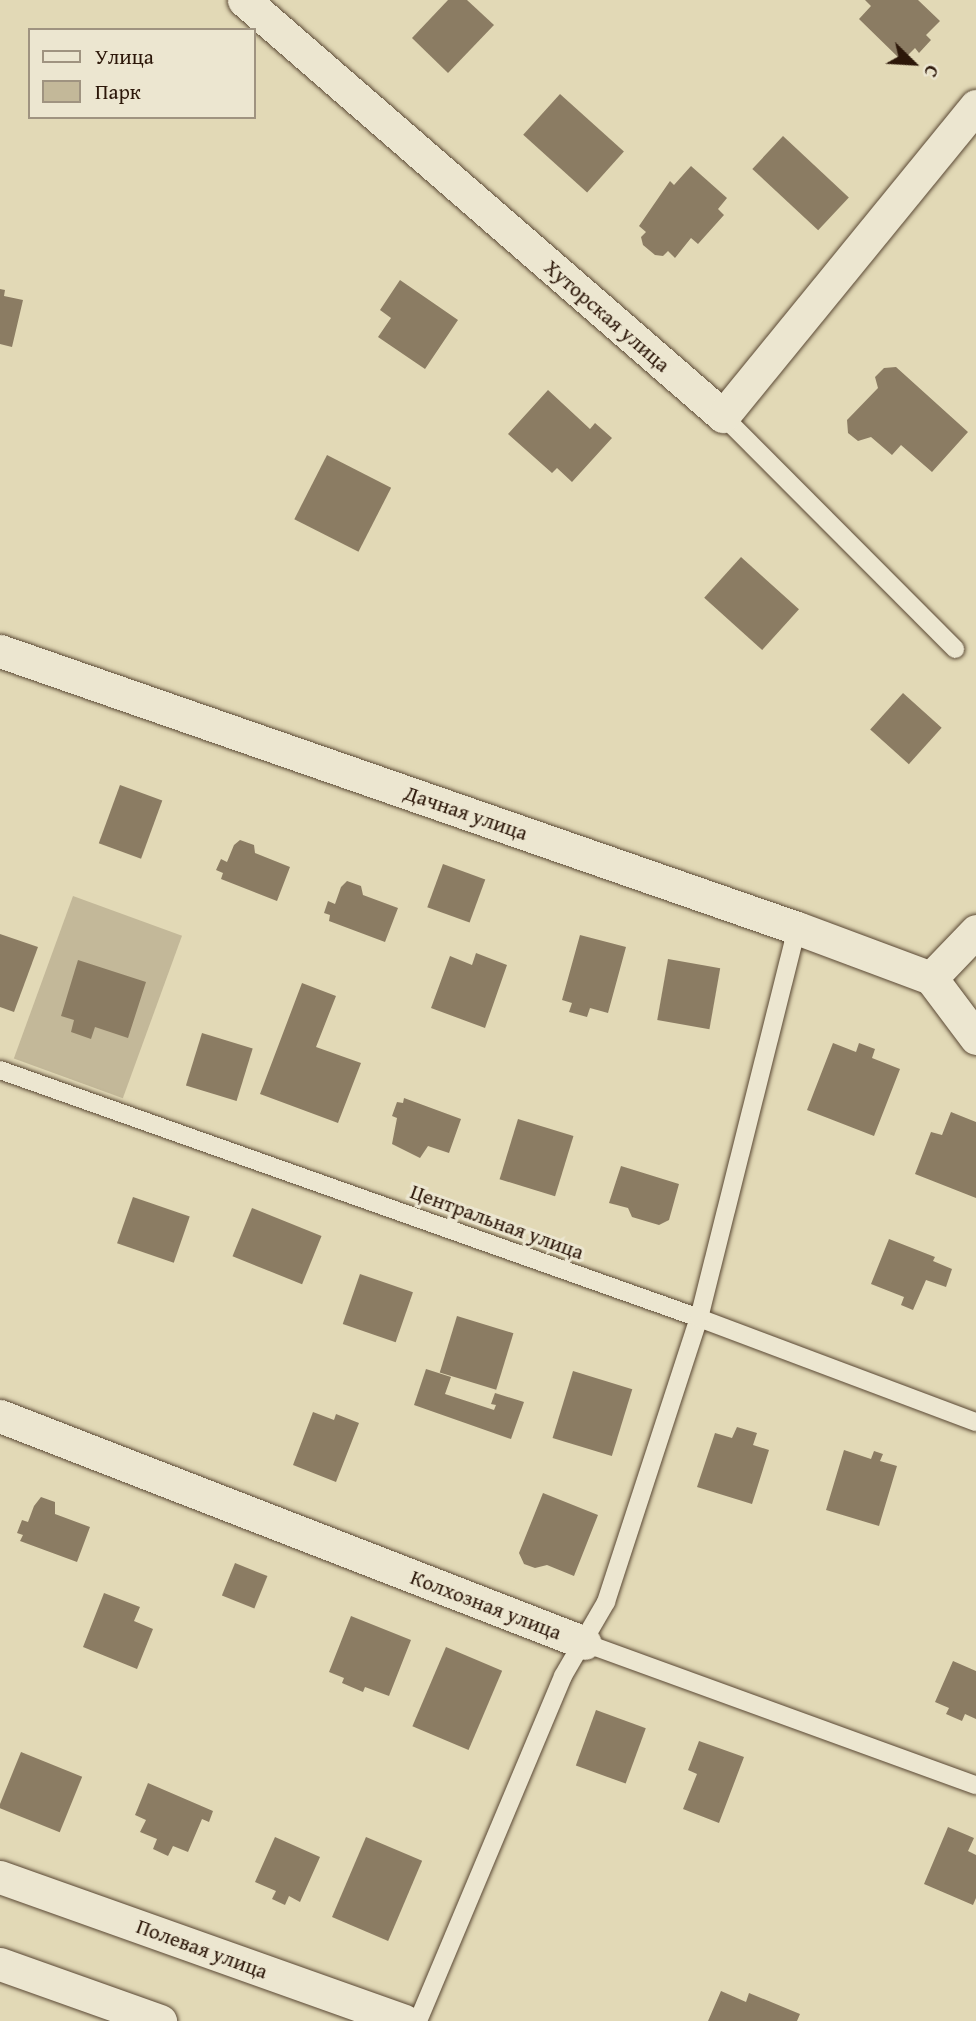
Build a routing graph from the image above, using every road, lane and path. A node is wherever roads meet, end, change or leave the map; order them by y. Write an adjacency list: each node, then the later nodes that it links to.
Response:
1 (244, 0): 3 (street, Хуторская улица)
2 (976, 106): 3 (street)
3 (723, 416): 4 (lane, Хуторская улица)
4 (955, 649)
5 (0, 651): 6 (street, Дачная улица)
6 (797, 928): 8 (street, Дачная улица); 11 (lane)
7 (976, 931): 8 (street)
8 (931, 978): 9 (street)
9 (976, 1038)
10 (0, 1070): 11 (lane, Центральная улица)
11 (699, 1318): 13 (lane, Центральная улица); 14 (lane)
12 (0, 1416): 14 (street, Колхозная улица)
13 (976, 1422)
14 (585, 1643): 15 (lane, Колхозная улица); 21 (lane)
15 (976, 1785)
16 (0, 1877): 20 (street, Полевая улица)
17 (0, 1964): 18 (street)
18 (115, 2013): 19 (street)
19 (160, 2021)
20 (404, 2021)
21 (418, 2021)

